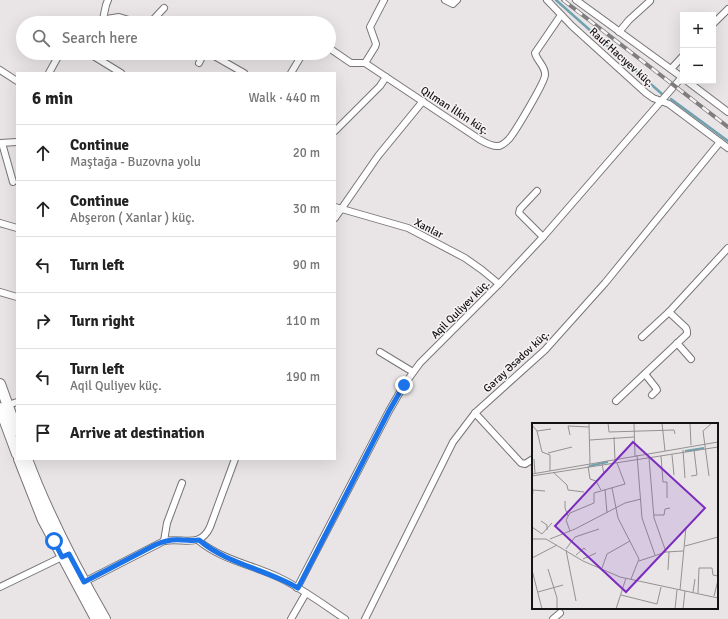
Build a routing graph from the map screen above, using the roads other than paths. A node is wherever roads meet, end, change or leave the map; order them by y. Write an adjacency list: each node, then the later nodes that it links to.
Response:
1 (108, 0): 11 (street)
2 (384, 0): 23 (street)
3 (445, 0): 4 (street)
4 (457, 0)
5 (548, 0): 10 (street, Rauf Hacıyev küç.)
6 (576, 0): 14 (street, Rauf Hacıyev küç.)
7 (650, 1): 14 (street)
8 (164, 8): 12 (street)
9 (728, 9): 13 (street)
10 (561, 15): 35 (street, Qılman İlkin küç.); 36 (street, Rauf Hacıyev küç.)
11 (104, 16)
12 (157, 16)
13 (716, 21)
14 (619, 32): 24 (street, Rauf Hacıyev küç.)
15 (336, 53): 23 (street, Qılman İlkin küç.)
16 (56, 60): 26 (street)
17 (100, 60): 27 (street)
18 (200, 60): 22 (street)
19 (221, 60): 28 (street)
20 (299, 60): 29 (street)
21 (680, 60): 24 (street)
22 (199, 63)
23 (365, 63): 31 (street, Qılman İlkin küç.)
24 (672, 69): 30 (street, Rauf Hacıyev küç.)
25 (0, 70): 32 (street)
26 (50, 72)
27 (119, 72)
28 (242, 72)
29 (292, 72)
30 (680, 76)
31 (386, 77): 35 (street, Qılman İlkin küç.); 38 (street)
32 (16, 80)
33 (680, 83): 36 (street, Aqil Quliyev küç.)
34 (691, 84): 37 (street, Rauf Hacıyev küç.)
35 (423, 101): 45 (street)
36 (661, 101): 40 (street, Rauf Hacıyev küç.); 48 (street, Aqil Quliyev küç.)
37 (728, 112)
38 (336, 130)
39 (16, 142): 41 (street)
40 (720, 142): 42 (street, Rauf Hacıyev küç.); 64 (street, Gəray Əsədov küç.)
41 (1, 143): 43 (street)
42 (728, 148)
43 (13, 182)
44 (537, 191): 48 (street)
45 (338, 208): 50 (street, Xanlar)
46 (0, 223): 47 (street)
47 (16, 228)
48 (543, 237): 50 (street, Aqil Quliyev küç.)
49 (728, 248): 53 (street)
50 (499, 284): 58 (street, Aqil Quliyev küç.)
51 (0, 292): 52 (street)
52 (16, 297)
53 (669, 312): 54 (street); 55 (street)
54 (642, 337)
55 (677, 343): 57 (street); 59 (street)
56 (380, 352): 58 (street)
57 (690, 359)
58 (413, 372): 77 (street, Aqil Quliyev küç.)
59 (644, 374): 61 (street); 62 (street)
60 (0, 384): 63 (main road)
61 (652, 395)
62 (616, 401)
63 (8, 405): 65 (main road); 66 (main road)
64 (475, 412): 70 (street); 84 (street, Gəray Əsədov küç.)
65 (16, 428)
66 (16, 449)
67 (19, 460): 74 (main road)
68 (27, 460): 74 (main road)
69 (235, 460): 72 (street)
70 (532, 460)
71 (182, 483): 73 (street)
72 (199, 540): 73 (street); 77 (street)
73 (164, 541): 75 (street)
74 (66, 556): 75 (main road); 76 (street); 80 (main road)
75 (84, 582): 81 (main road)
76 (0, 587)
77 (298, 588): 78 (street)
78 (306, 593): 82 (street); 83 (street)
79 (560, 613): 85 (street)
80 (96, 619)
81 (105, 619)
82 (290, 619)
83 (345, 619)
84 (365, 619)
85 (553, 619)

